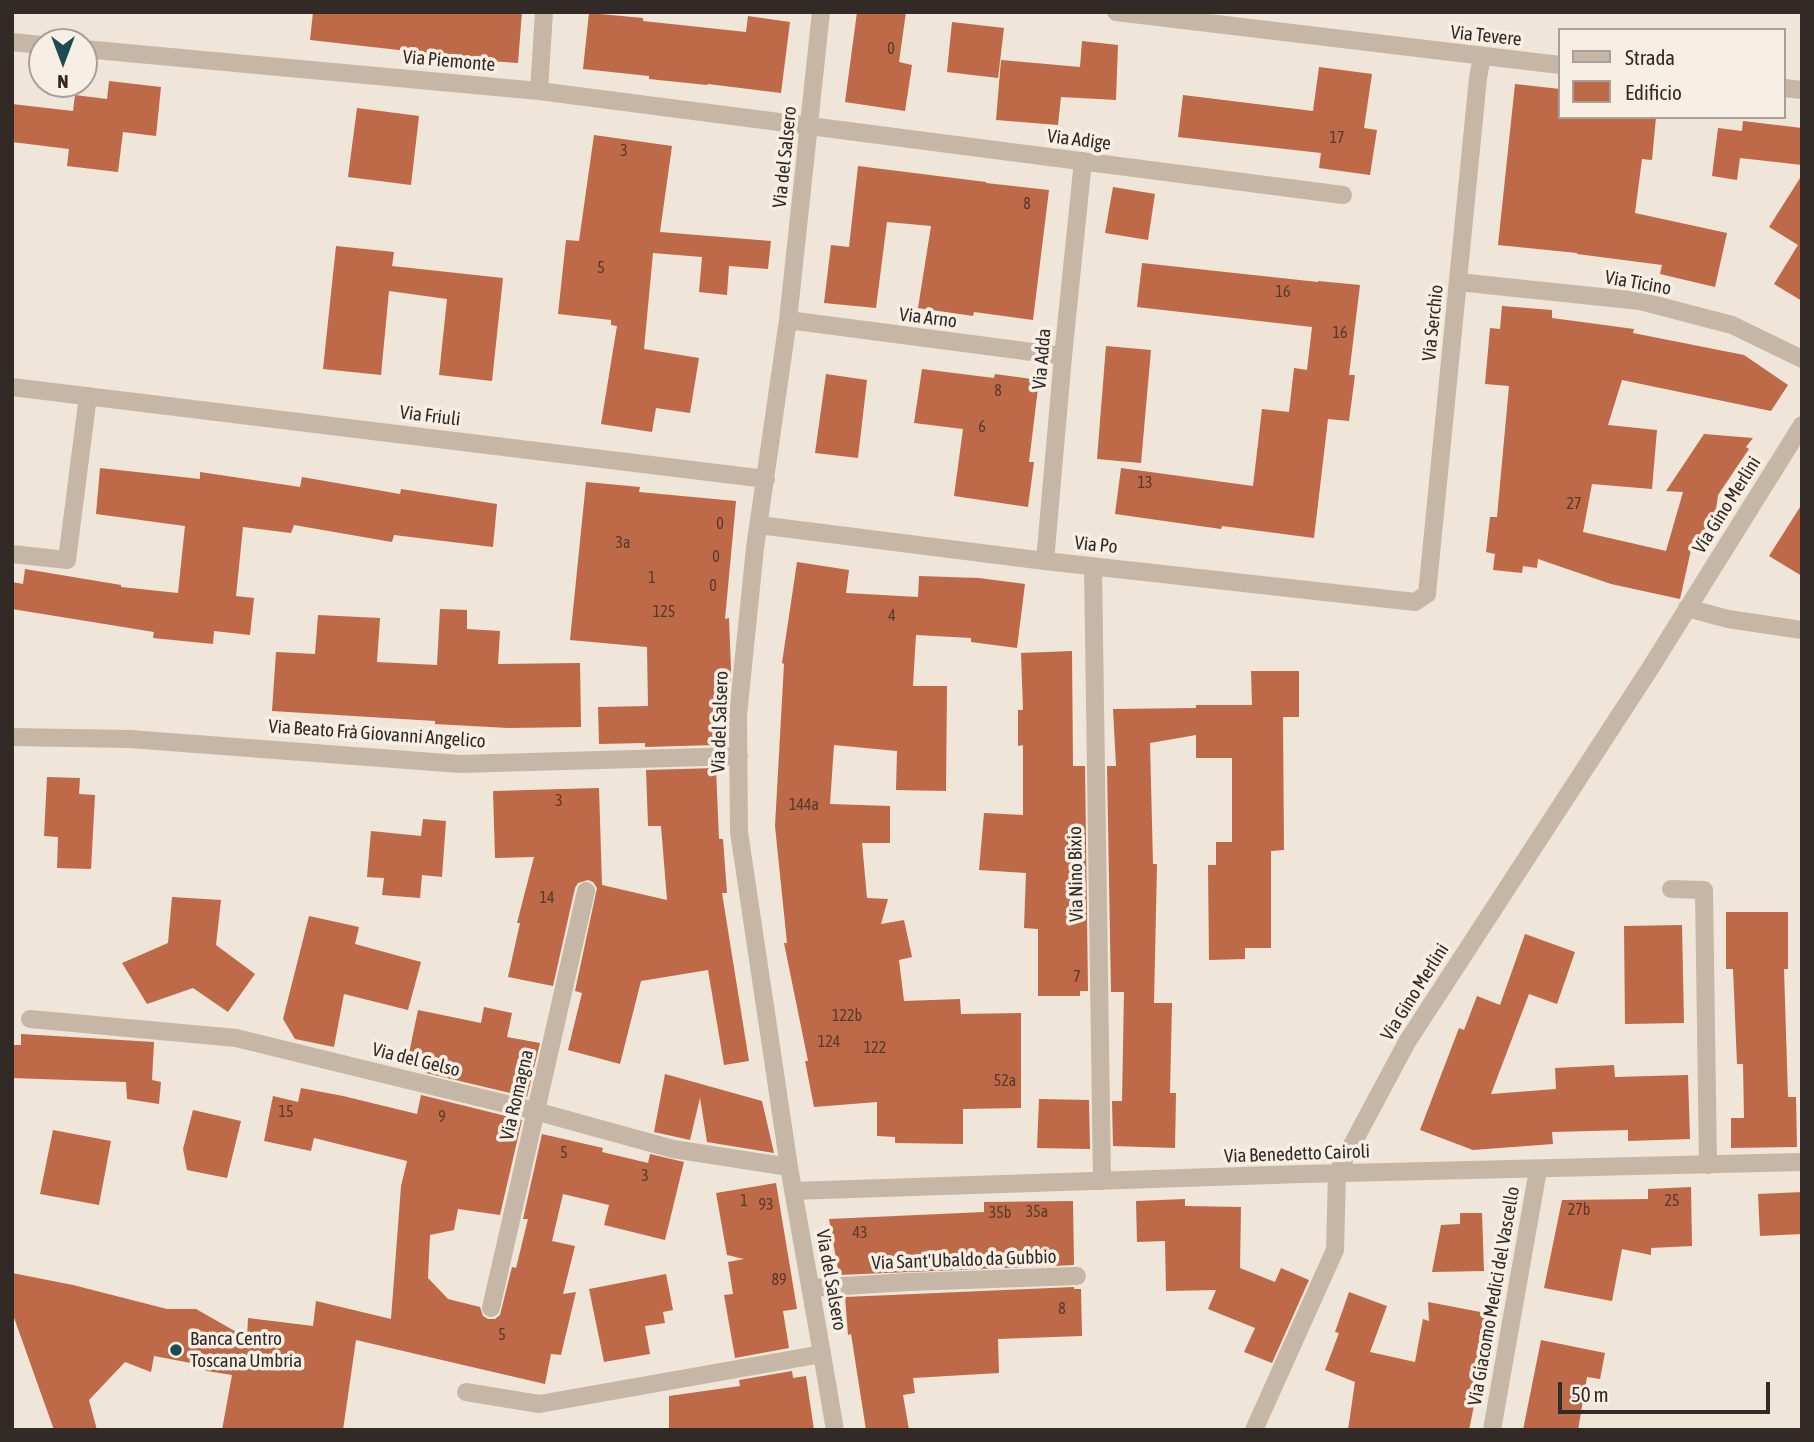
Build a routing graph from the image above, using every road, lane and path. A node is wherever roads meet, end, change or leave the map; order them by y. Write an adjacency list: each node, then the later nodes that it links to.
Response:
1 (544, 12): 7 (street)
2 (821, 12): 8 (street, Via del Salsero)
3 (1116, 12): 5 (street, Via Tevere)
4 (98, 50): 7 (street, Via Piemonte)
5 (1482, 57): 6 (street, Via Tevere); 11 (street, Via Serchio)
6 (1559, 65)
7 (539, 91): 8 (street, Via Piemonte)
8 (810, 126): 9 (street, Via Adige); 12 (street, Via del Salsero)
9 (1083, 161): 10 (street, Via Adige); 13 (street, Via Adda)
10 (1343, 195)
11 (1458, 282): 14 (street, Via Ticino); 23 (street, Via Serchio)
12 (788, 320): 13 (street, Via Arno); 18 (street, Via del Salsero)
13 (1063, 356): 21 (street, Via Adda)
14 (1802, 359)
15 (12, 387): 16 (street, Via Friuli)
16 (88, 396): 18 (street, Via Friuli); 20 (street)
17 (1802, 425): 24 (street, Via Gino Merlini)
18 (766, 479): 19 (street, Via del Salsero)
19 (759, 525): 21 (street, Via Po); 27 (street, Via del Salsero)
20 (12, 554)
21 (1045, 561): 22 (street, Via Po)
22 (1093, 566): 23 (street, Via Po); 37 (street, Via Nino Bixio)
23 (1427, 594)
24 (1687, 608): 25 (street); 36 (street, Via Gino Merlini)
25 (1802, 630)
26 (12, 737): 27 (street, Via Beato Frà Giovanni Angelico)
27 (739, 756): 34 (street, Via del Salsero)
28 (1671, 889): 33 (street)
29 (586, 891): 31 (street, Via Romagna)
30 (30, 1019): 31 (street, Via del Gelso)
31 (535, 1111): 34 (street, Via del Gelso); 41 (street, Via Romagna)
32 (1802, 1162): 33 (street, Via Benedetto Cairoli)
33 (1708, 1165): 35 (street, Via Benedetto Cairoli)
34 (789, 1167): 38 (street, Via del Salsero)
35 (1538, 1170): 36 (street, Via Benedetto Cairoli); 46 (street, Via Giacomo Medici del Vascello)
36 (1337, 1173): 37 (street, Via Benedetto Cairoli); 45 (street, Via Gino Merlini)
37 (1102, 1181): 38 (street, Via Benedetto Cairoli)
38 (793, 1191): 40 (street, Via del Salsero)
39 (1077, 1276): 40 (street, Via Sant'Ubaldo da Gubbio)
40 (811, 1288): 42 (street, Via del Salsero)
41 (491, 1308)
42 (822, 1353): 43 (street); 44 (street, Via del Salsero)
43 (466, 1392)
44 (835, 1430)
45 (1254, 1430)
46 (1492, 1430)

